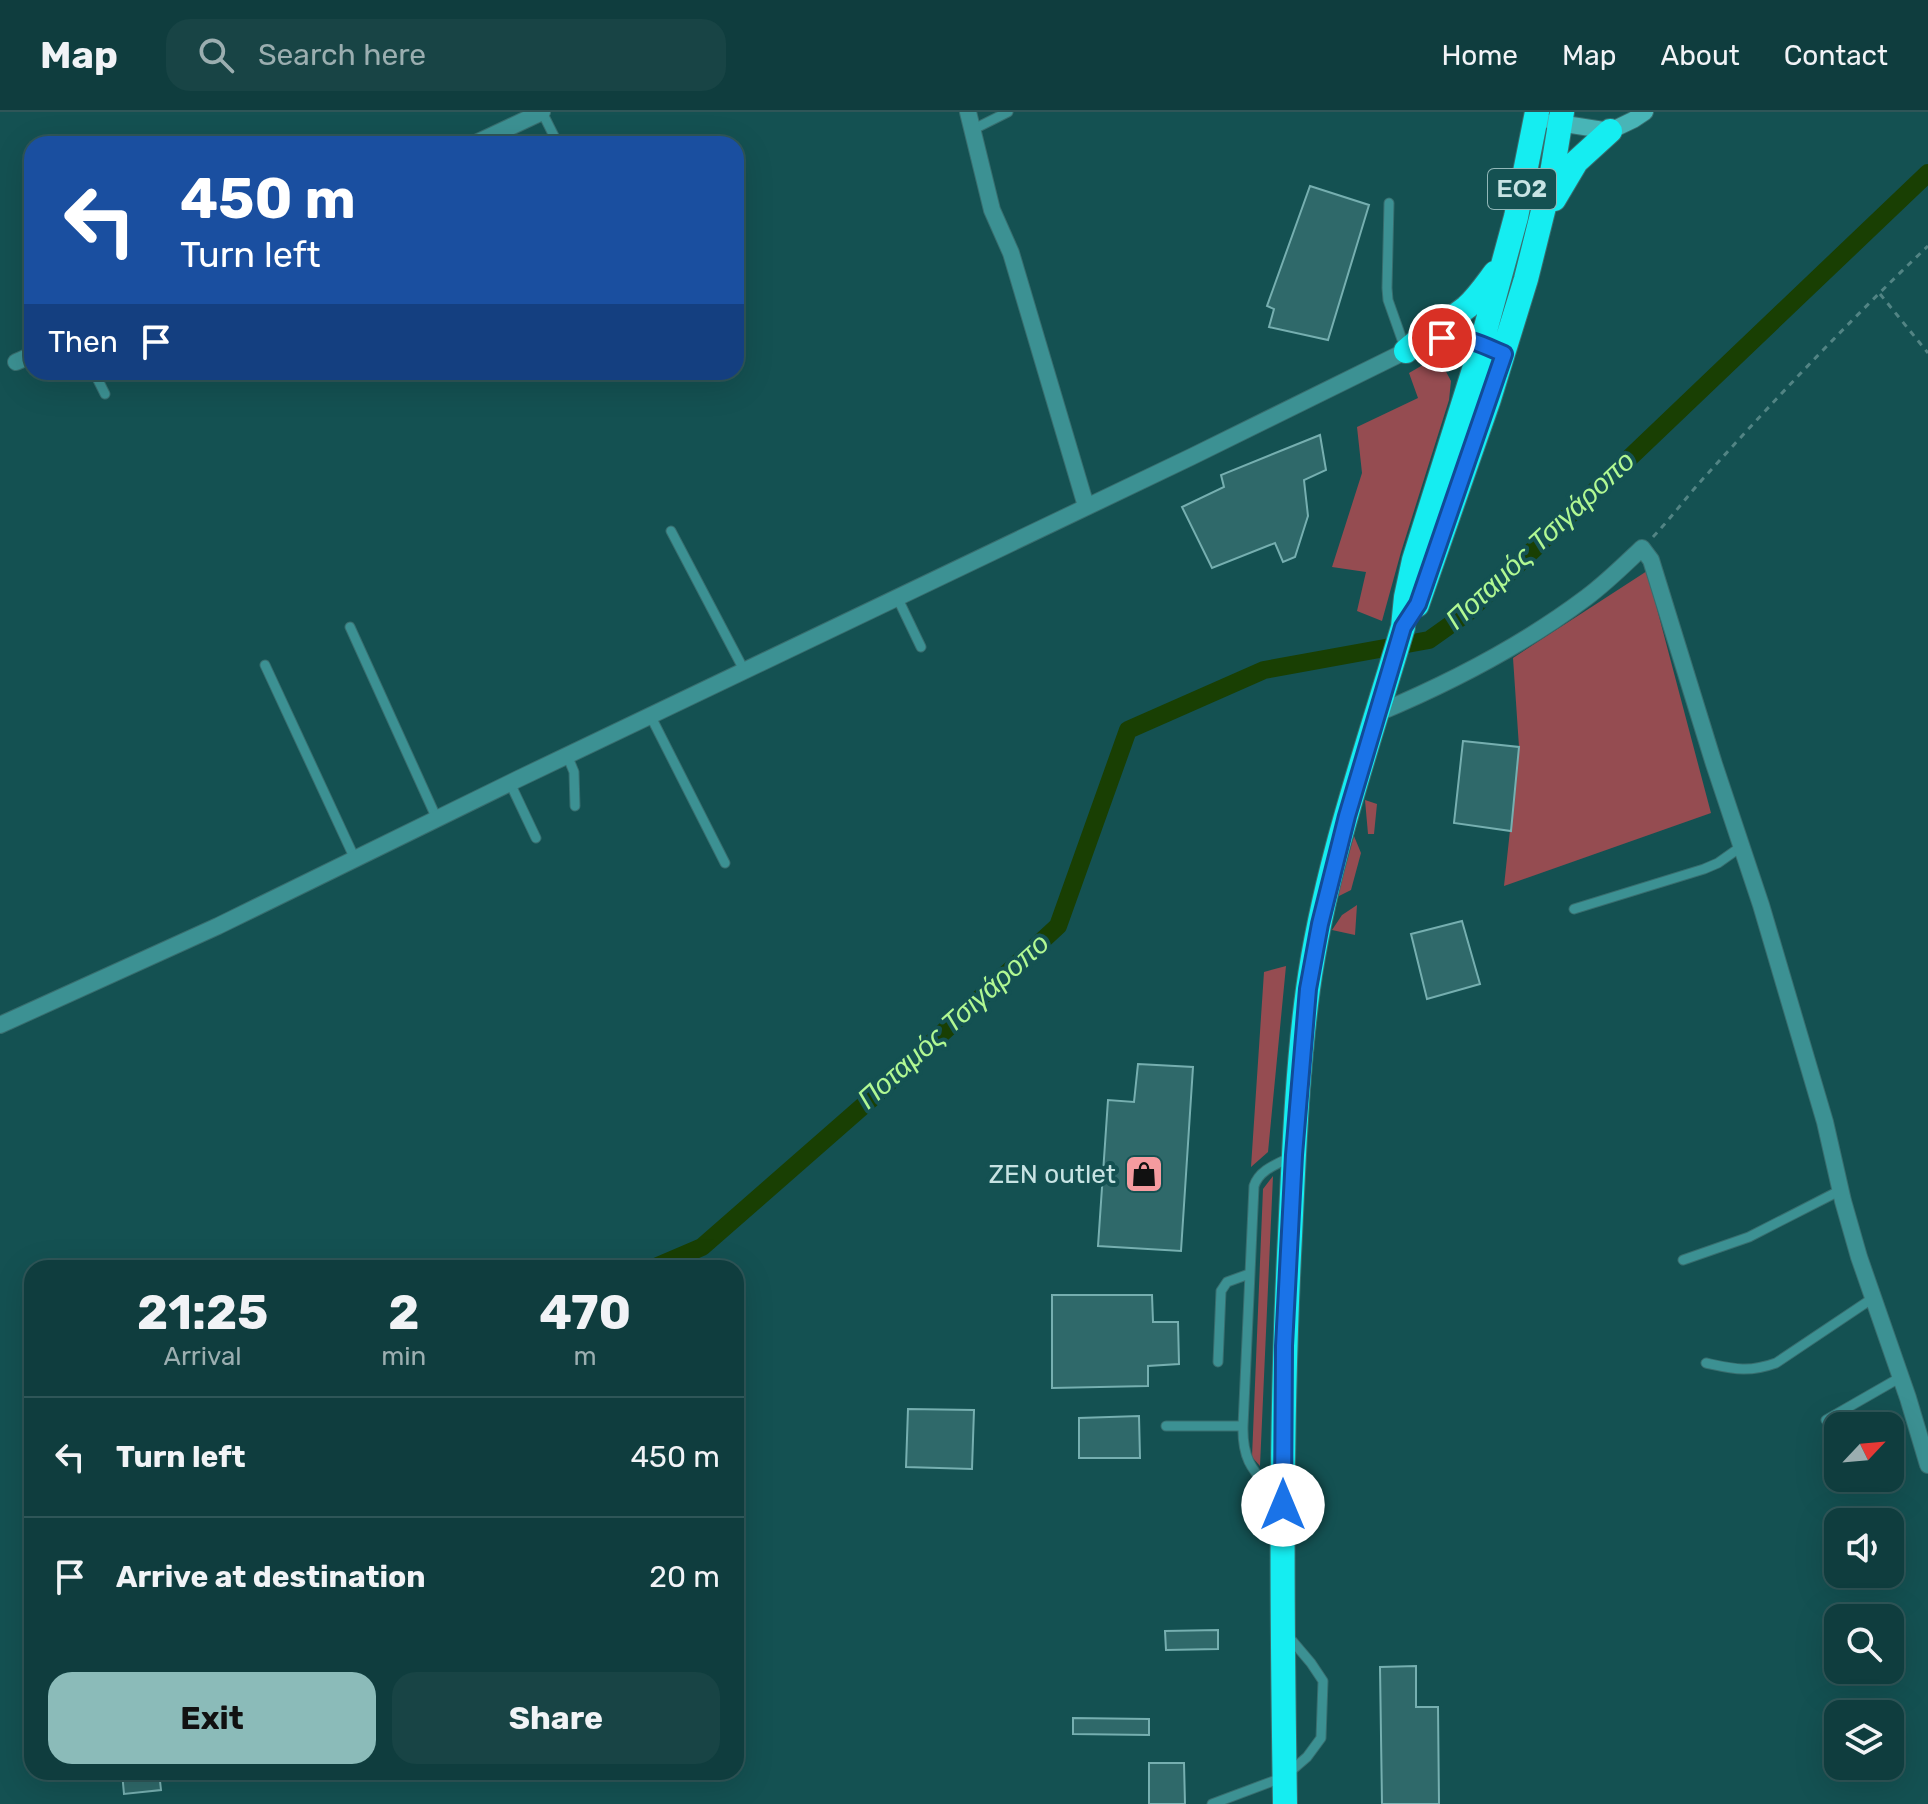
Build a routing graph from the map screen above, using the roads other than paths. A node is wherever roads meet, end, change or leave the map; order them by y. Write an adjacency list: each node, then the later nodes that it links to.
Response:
1 (542, 112): 8 (street); 9 (lane)
2 (968, 112): 6 (street)
3 (1008, 112): 6 (lane)
4 (1645, 112): 7 (main road)
5 (1549, 117): 7 (main road); 11 (highway, ΕΟ2); 12 (highway, ΕΟ2)
6 (972, 130): 19 (street)
7 (1610, 131): 11 (highway)
8 (491, 136)
9 (554, 136)
10 (1389, 203): 13 (lane)
11 (1541, 222): 14 (highway, ΕΟ2)
12 (1502, 265): 13 (highway); 14 (highway, ΕΟ2)
13 (1406, 351): 14 (street); 19 (street)
14 (1490, 356): 26 (highway, ΕΟ2)
15 (24, 358): 16 (street)
16 (16, 362)
17 (98, 380): 18 (lane)
18 (105, 394)
19 (1086, 506): 21 (street)
20 (671, 531): 25 (lane)
21 (897, 597): 23 (lane); 25 (street)
22 (350, 627): 31 (lane)
23 (921, 647)
24 (265, 665): 34 (lane)
25 (744, 670): 27 (street)
26 (1380, 706): 33 (street); 38 (highway, ΕΟ2)
27 (650, 715): 28 (street); 35 (lane)
28 (567, 755): 29 (street); 30 (lane)
29 (510, 783): 31 (street); 32 (lane)
30 (575, 806)
31 (437, 819): 34 (street)
32 (536, 838)
33 (1742, 846): 36 (lane); 39 (street)
34 (355, 859): 37 (street)
35 (725, 863)
36 (1574, 909)
37 (0, 1025)
38 (1294, 1155): 41 (lane); 50 (highway, ΕΟ2)
39 (1841, 1190): 40 (lane); 42 (street)
40 (1683, 1260)
41 (1249, 1274): 43 (lane); 48 (lane)
42 (1873, 1298): 44 (lane); 45 (street)
43 (1218, 1362)
44 (1706, 1363)
45 (1901, 1377): 46 (lane); 49 (street)
46 (1840, 1412)
47 (1166, 1426): 48 (lane)
48 (1243, 1426): 50 (lane)
49 (1928, 1465)
50 (1283, 1505): 51 (highway, ΕΟ2)
51 (1282, 1629): 52 (highway, ΕΟ2); 52 (lane)
52 (1284, 1777): 53 (lane); 54 (highway, ΕΟ2)
53 (1212, 1804)
54 (1285, 1804)

